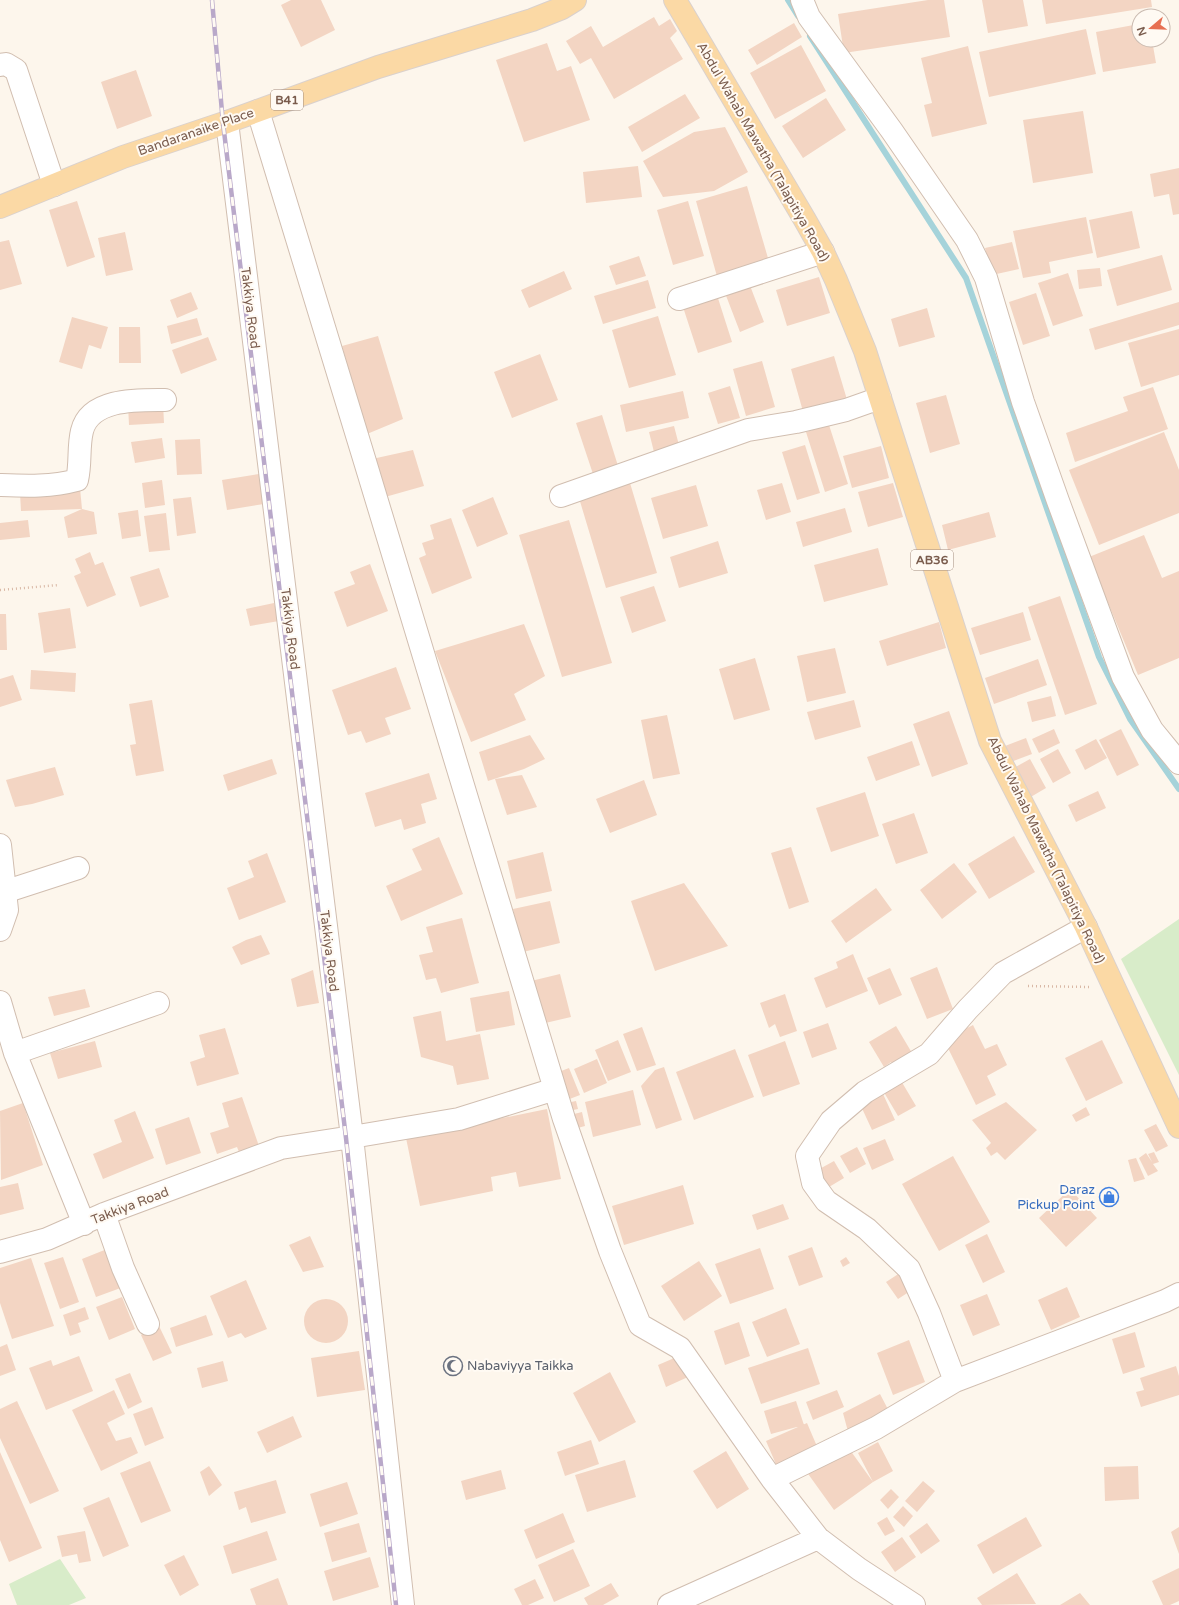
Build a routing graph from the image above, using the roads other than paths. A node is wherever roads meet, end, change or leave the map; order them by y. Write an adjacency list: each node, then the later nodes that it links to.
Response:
1 (575, 0): 5 (main road, Bandaranaike Place / B41)
2 (675, 0): 9 (main road, Abdul Wahab Mawatha (Talapitiya Road) / AB36)
3 (802, 0): 15 (street)
4 (0, 65): 7 (street)
5 (258, 111): 6 (main road, Bandaranaike Place / B41); 24 (street)
6 (227, 122): 7 (main road, Bandaranaike Place / B41); 26 (street, Takkiya Road)
7 (54, 185): 8 (main road, Bandaranaike Place / B41)
8 (0, 207)
9 (823, 252): 10 (street); 11 (main road, Abdul Wahab Mawatha (Talapitiya Road) / AB36)
10 (679, 299)
11 (880, 398): 14 (street); 19 (main road, Abdul Wahab Mawatha (Talapitiya Road) / AB36)
12 (165, 400): 13 (street)
13 (0, 485)
14 (561, 496)
15 (1179, 763)
16 (0, 845): 18 (street)
17 (78, 868): 18 (street)
18 (4, 892): 20 (street)
19 (1086, 927): 25 (main road, Abdul Wahab Mawatha (Talapitiya Road) / AB36); 32 (street)
20 (0, 930)
21 (0, 1002): 23 (street)
22 (158, 1003): 23 (street)
23 (15, 1053): 28 (street)
24 (555, 1089): 26 (street, Takkiya Road); 33 (street)
25 (1179, 1127)
26 (352, 1137): 27 (street, Takkiya Road); 35 (street)
27 (104, 1214): 28 (street, Takkiya Road); 31 (street)
28 (84, 1224): 29 (street, Takkiya Road)
29 (0, 1252)
30 (1179, 1294): 32 (street)
31 (148, 1324)
32 (955, 1381): 33 (street)
33 (772, 1478): 34 (street)
34 (818, 1538): 36 (street); 37 (street)
35 (403, 1605)
36 (669, 1605)
37 (914, 1605)

